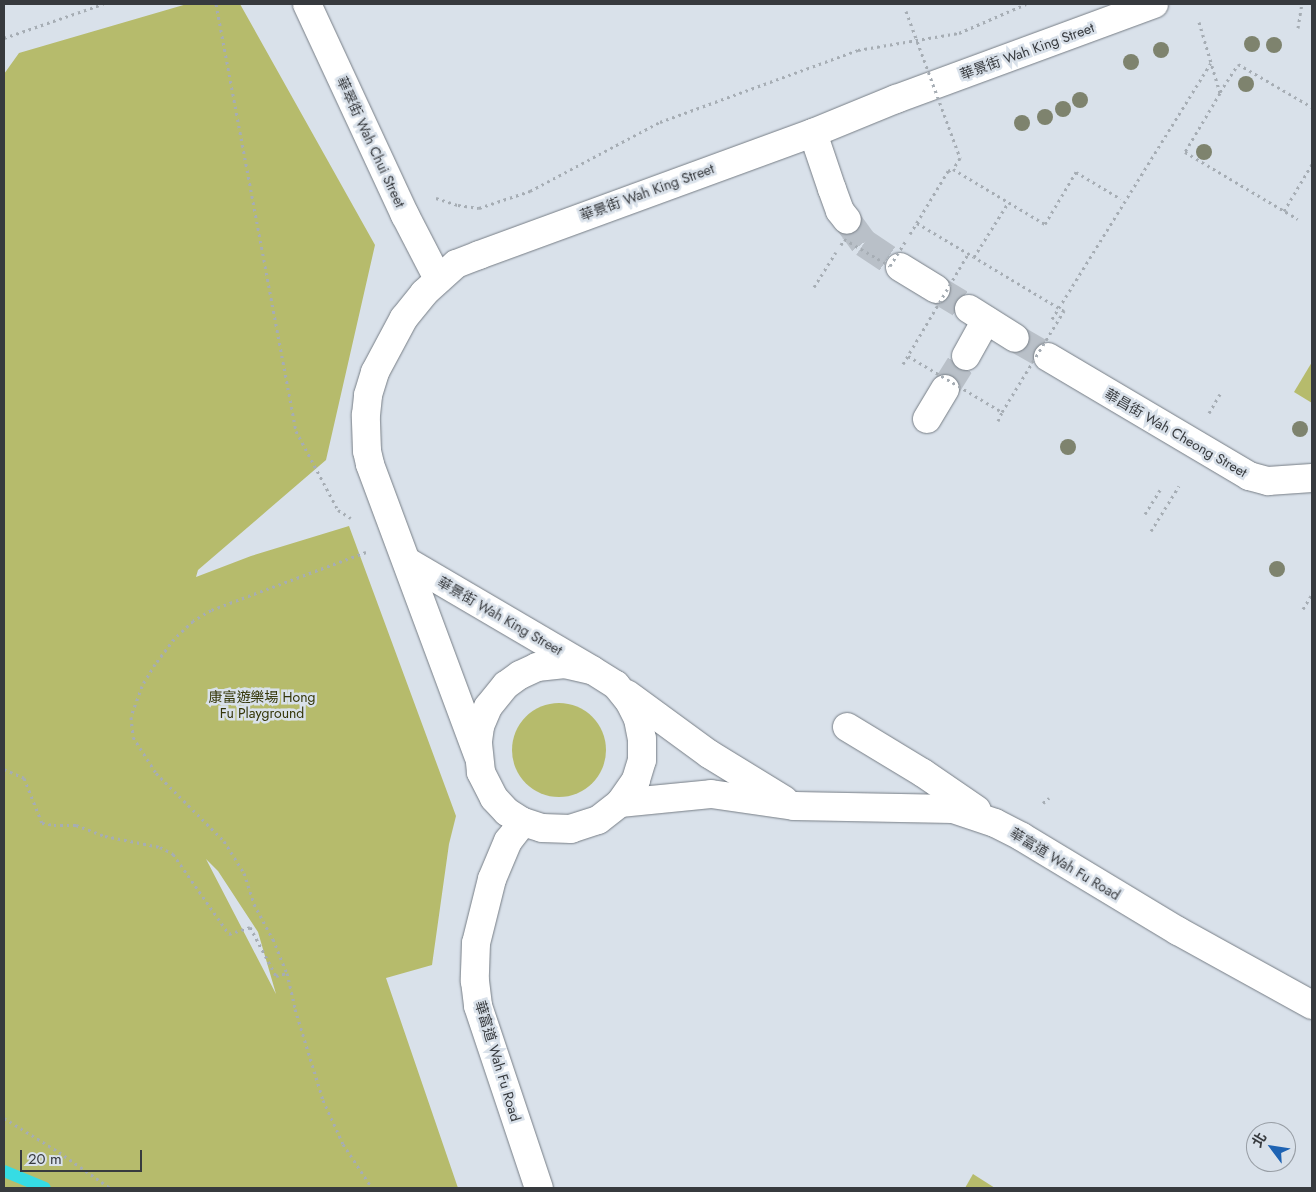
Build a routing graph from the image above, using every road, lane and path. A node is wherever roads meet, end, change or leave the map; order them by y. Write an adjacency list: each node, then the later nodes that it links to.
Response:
1 (103, 4): 10 (path)
2 (216, 4): 48 (path)
3 (307, 4): 30 (street, 華翠街 Wah Chui Street)
4 (1026, 4): 17 (path)
5 (1154, 4): 14 (street, 華景街 Wah King Street)
6 (1302, 4): 9 (path)
7 (906, 11): 16 (path, bridge)
8 (1199, 22): 11 (path)
9 (1298, 28)
10 (4, 38)
11 (1211, 63): 12 (path); 33 (path)
12 (1220, 93): 13 (path); 20 (path)
13 (1312, 108)
14 (814, 133): 24 (street); 30 (street, 華景街 Wah King Street)
15 (1312, 164): 20 (path)
16 (953, 169): 19 (path); 22 (path)
17 (432, 197)
18 (1121, 199): 19 (path)
19 (1008, 202): 28 (path)
20 (1284, 211): 21 (path)
21 (1298, 219)
22 (917, 223): 23 (path); 26 (path)
23 (913, 229)
24 (844, 233): 25 (path, bridge)
25 (907, 239)
26 (968, 254): 28 (path, bridge); 35 (path, bridge)
27 (834, 256): 31 (path)
28 (974, 258): 41 (path, bridge)
29 (900, 267): 32 (street)
30 (438, 279): 52 (street, 華景街 Wah King Street)
31 (814, 287)
32 (936, 289)
33 (1052, 319)
34 (1015, 338): 36 (street)
35 (908, 356): 38 (path, bridge); 41 (path, bridge)
36 (966, 356)
37 (1048, 357): 45 (street, 華昌街 Wah Cheong Street)
38 (903, 364)
39 (945, 389): 43 (street)
40 (1220, 394): 42 (path)
41 (1002, 412): 44 (path)
42 (1206, 418)
43 (927, 419)
44 (998, 421)
45 (1312, 478)
46 (1179, 486): 50 (path)
47 (1162, 487): 49 (path)
48 (338, 510)
49 (1145, 514)
50 (1151, 531)
51 (368, 551): 66 (path)
52 (408, 562): 55 (street, 華景街 Wah King Street); 58 (street, 華景街 Wah King Street)
53 (1312, 594): 54 (path)
54 (1302, 609)
55 (592, 670): 56 (street, 華景街 Wah King Street); 58 (street, 華景街 Wah King Street)
56 (616, 685): 61 (street, 華景街 Wah King Street); 63 (street)
57 (847, 727): 65 (street)
58 (478, 755): 64 (street, 華景街 Wah King Street)
59 (4, 769): 66 (path)
60 (1049, 798): 62 (path)
61 (620, 803): 63 (street, 華富道 Wah Fu Road); 64 (street, 華景街 Wah King Street)
62 (1043, 803)
63 (794, 806): 65 (street, 華富道 Wah Fu Road)
64 (523, 822): 71 (street, 華富道 Wah Fu Road)
65 (995, 823): 67 (street, 華富道 Wah Fu Road)
66 (287, 974): 70 (path)
67 (1312, 1005)
68 (4, 1118): 69 (path)
69 (110, 1188)
70 (372, 1188)
71 (539, 1188)

